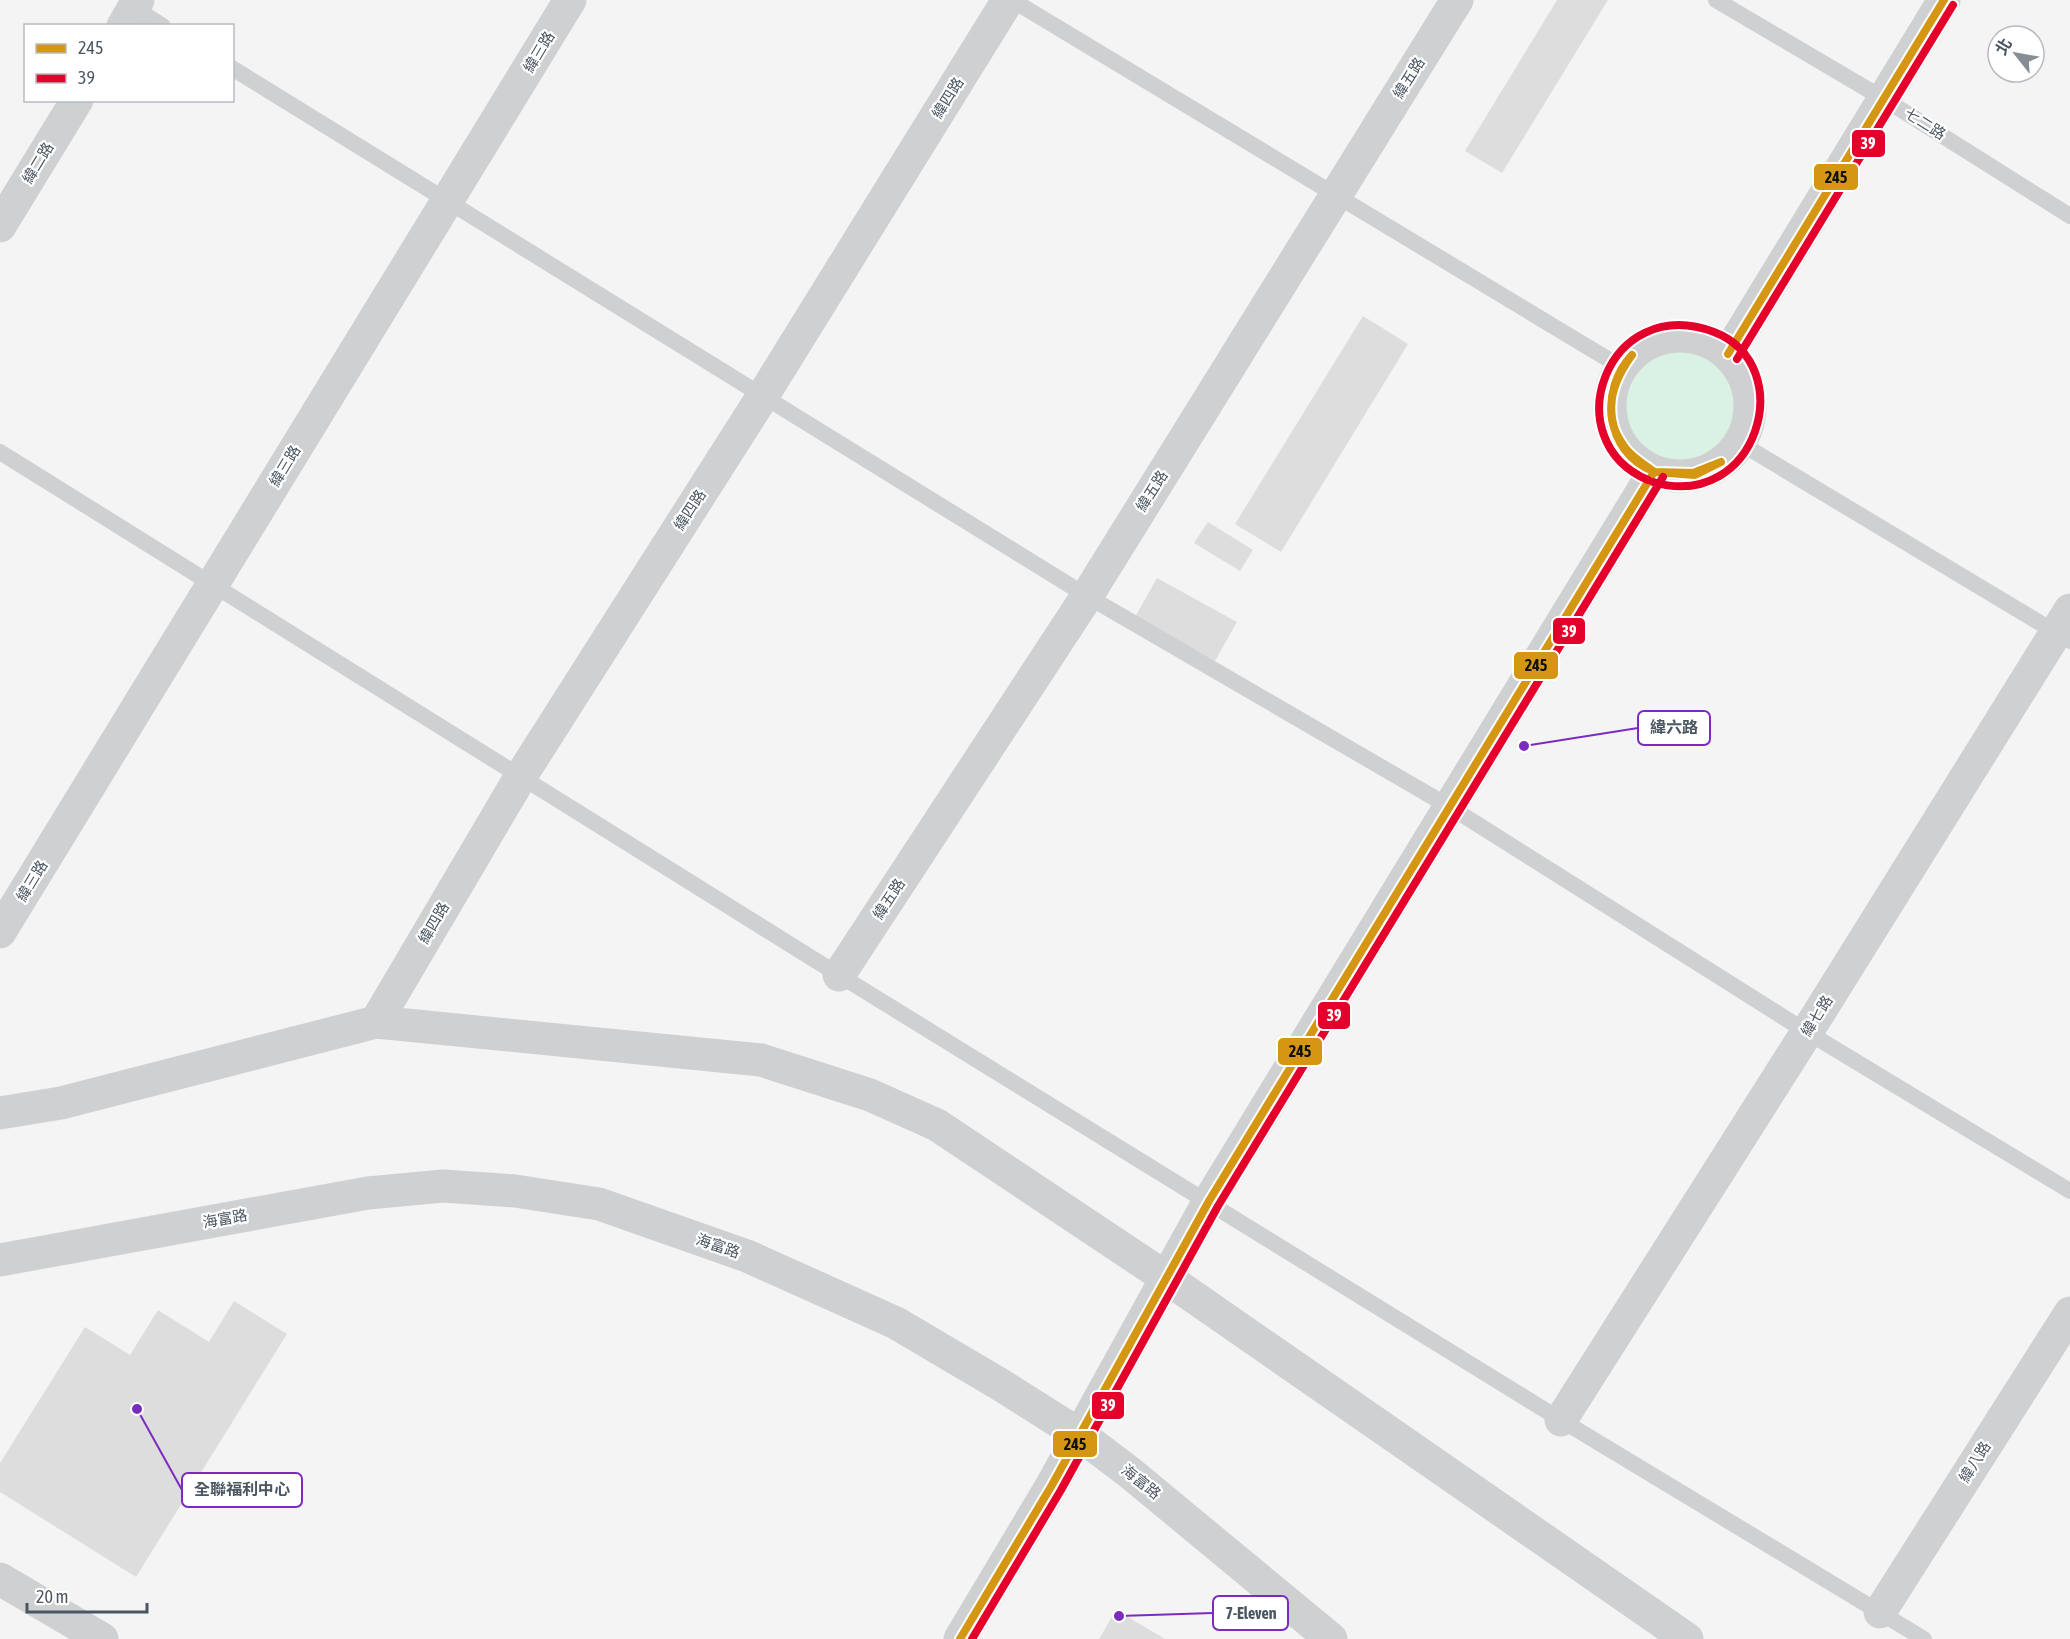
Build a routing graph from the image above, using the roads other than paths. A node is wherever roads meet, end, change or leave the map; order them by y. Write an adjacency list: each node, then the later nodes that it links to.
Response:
1 (570, 0): 12 (street, 緯三路)
2 (1010, 0): 11 (lane); 17 (street, 緯四路)
3 (1457, 0): 11 (street, 緯五路)
4 (1716, 0): 9 (lane, 七二路)
5 (1944, 0): 9 (street)
6 (129, 8): 7 (lane)
7 (159, 24)
8 (234, 69): 12 (lane)
9 (1884, 99): 13 (lane, 七二路); 15 (street)
10 (76, 102): 14 (street, 緯二路)
11 (1336, 196): 16 (lane); 22 (street, 緯五路)
12 (448, 199): 17 (lane); 21 (street, 緯三路)
13 (2070, 216)
14 (0, 226)
15 (1728, 354): 16 (street); 18 (street)
16 (1621, 368): 20 (street)
17 (764, 394): 22 (lane); 24 (street, 緯四路)
18 (1740, 443): 20 (street); 23 (lane)
19 (0, 452): 21 (lane)
20 (1654, 472): 25 (street)
21 (214, 583): 24 (lane); 26 (street, 緯三路)
22 (1087, 596): 25 (lane); 27 (street, 緯五路)
23 (2065, 628): 29 (street, 緯七路)
24 (520, 776): 27 (lane); 28 (street, 緯四路)
25 (1450, 807): 29 (lane); 32 (street)
26 (0, 932)
27 (839, 975): 32 (lane)
28 (376, 1022): 30 (street); 34 (street)
29 (1807, 1032): 31 (lane); 36 (street, 緯七路)
30 (0, 1113)
31 (2070, 1191)
32 (1209, 1202): 34 (street); 36 (lane)
33 (0, 1260): 37 (street, 海富路)
34 (1165, 1277): 37 (street); 43 (street)
35 (2070, 1313): 39 (street, 緯八路)
36 (1561, 1420): 39 (lane)
37 (1080, 1435): 41 (street); 42 (street, 海富路)
38 (0, 1579): 40 (street)
39 (1880, 1612): 44 (lane)
40 (102, 1639)
41 (960, 1639)
42 (1331, 1639)
43 (1688, 1639)
44 (1924, 1639)

